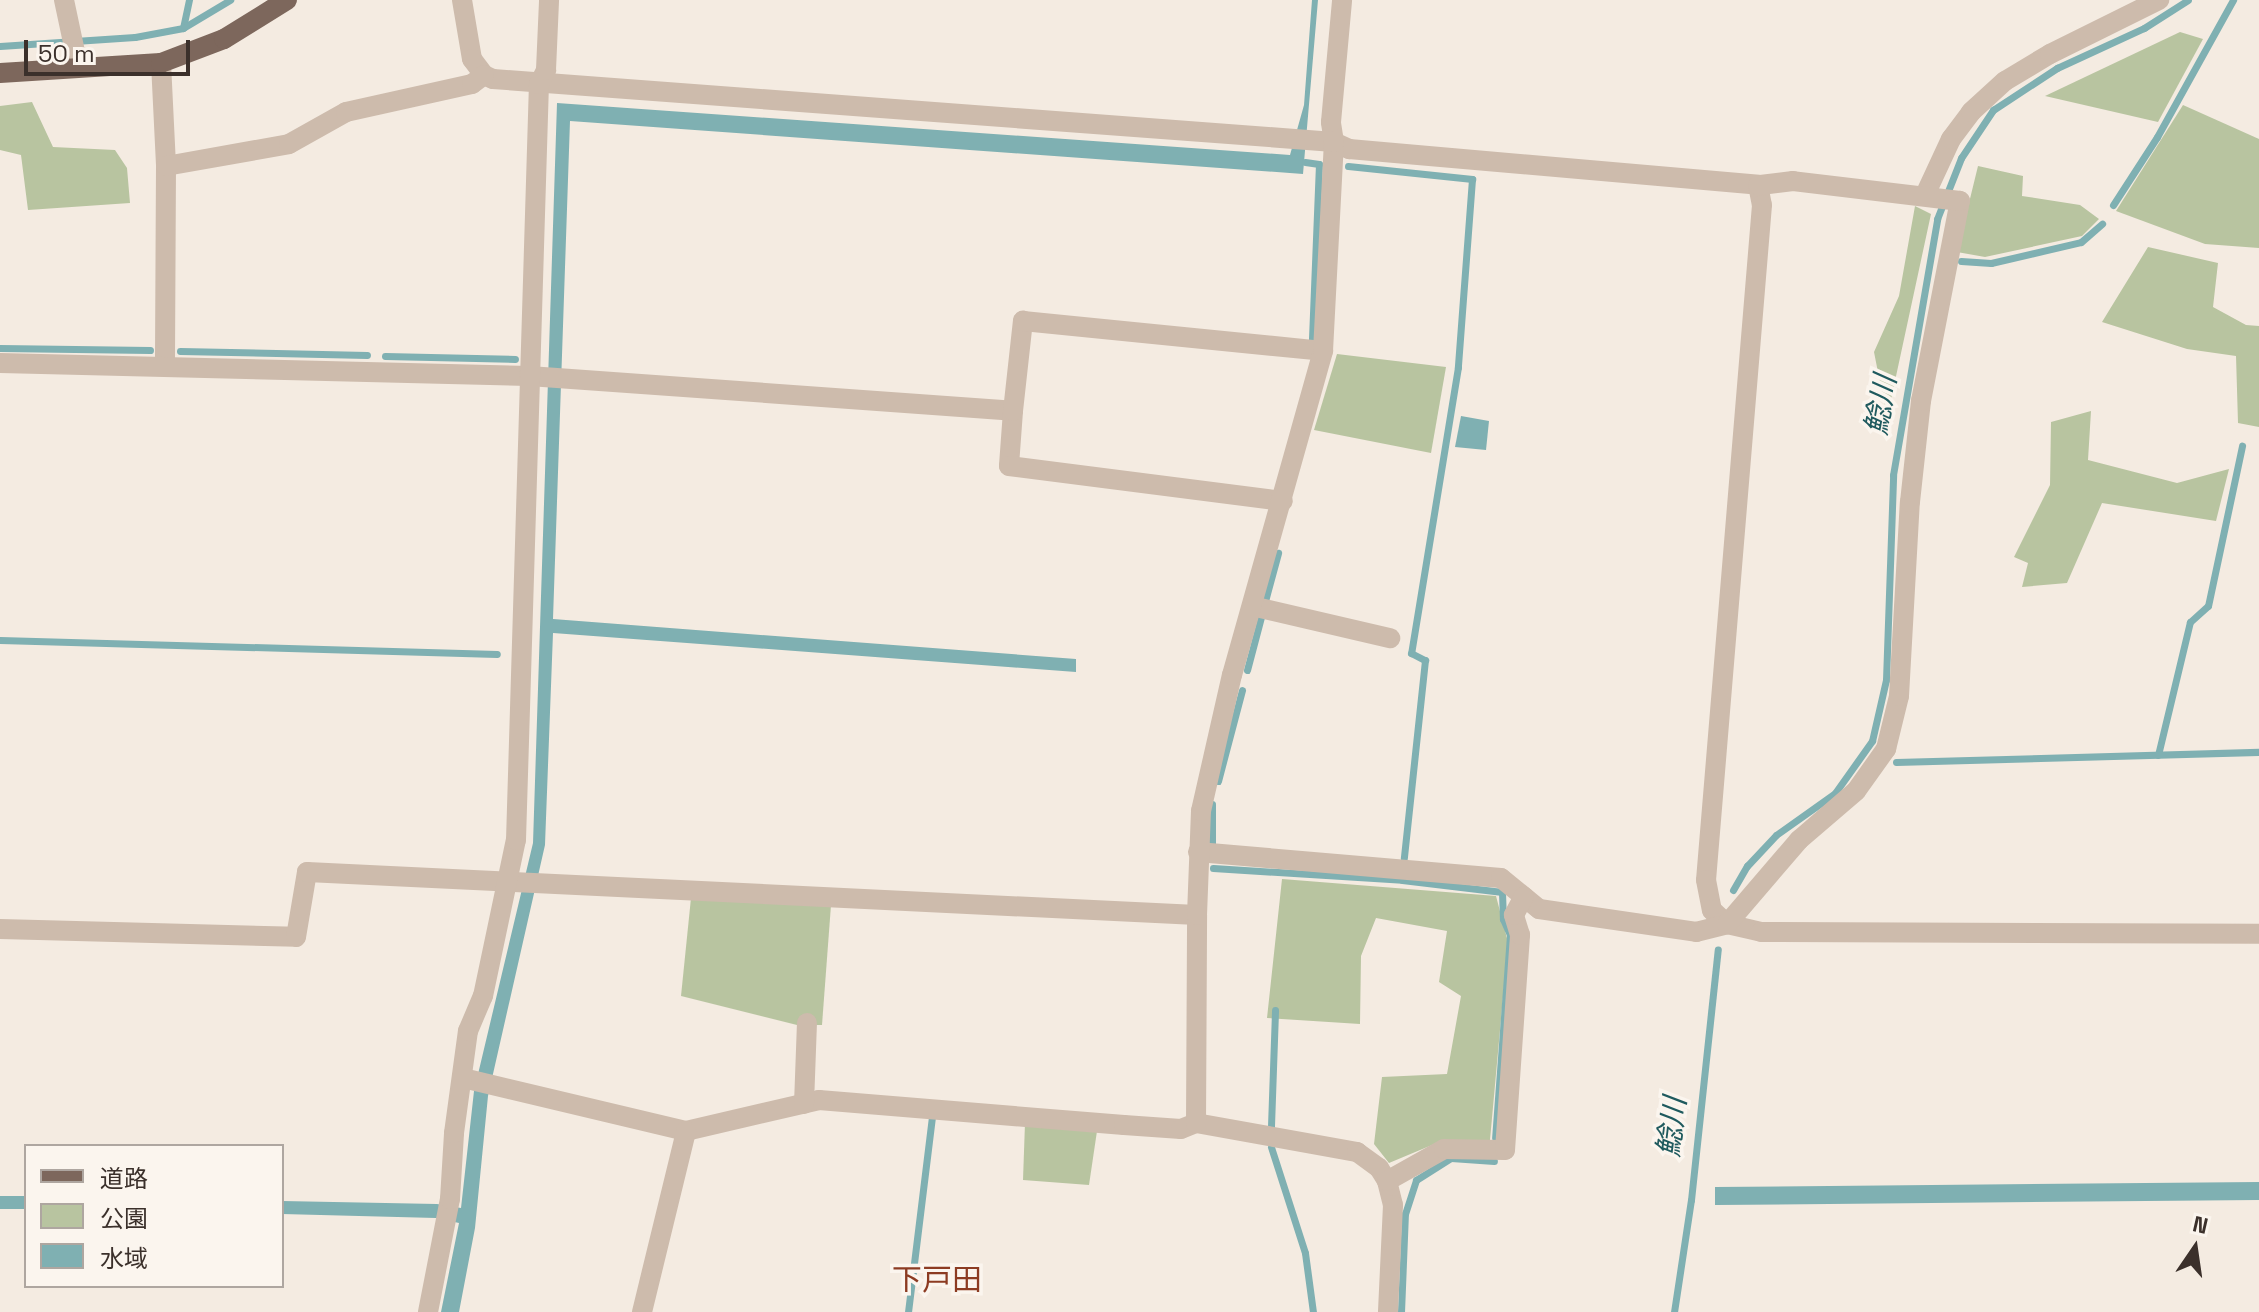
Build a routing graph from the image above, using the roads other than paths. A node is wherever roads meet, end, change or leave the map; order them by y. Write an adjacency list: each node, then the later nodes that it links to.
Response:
1 (64, 0): 8 (street)
2 (287, 0): 7 (main road)
3 (462, 0): 10 (street)
4 (549, 0): 11 (street)
5 (1342, 0): 12 (street)
6 (2159, 0): 15 (street)
7 (161, 63): 8 (main road); 13 (street)
8 (78, 66): 9 (main road)
9 (0, 73)
10 (484, 75): 11 (street); 13 (street)
11 (539, 84): 12 (street); 19 (street)
12 (1334, 142): 14 (street); 16 (street)
13 (166, 166): 18 (street)
14 (1758, 185): 15 (street); 28 (street)
15 (1925, 195): 28 (street)
16 (1323, 351): 20 (street); 21 (street)
17 (0, 363): 18 (street)
18 (165, 366): 19 (street)
19 (533, 377): 20 (street); 25 (street)
20 (1013, 411): 21 (street)
21 (1283, 501): 22 (street)
22 (1252, 606): 23 (street); 24 (street)
23 (1390, 638)
24 (1198, 852): 26 (street); 27 (street)
25 (508, 882): 27 (street); 29 (street); 32 (street)
26 (1524, 896): 28 (street); 36 (street)
27 (1197, 915): 34 (street)
28 (1727, 924): 30 (street)
29 (0, 929)
30 (2259, 934)
31 (807, 1023): 33 (street)
32 (463, 1078): 35 (street); 37 (street)
33 (804, 1104): 34 (street); 35 (street)
34 (1196, 1123): 36 (street)
35 (686, 1131): 38 (street)
36 (1387, 1181): 39 (street)
37 (428, 1312)
38 (642, 1312)
39 (1388, 1312)

